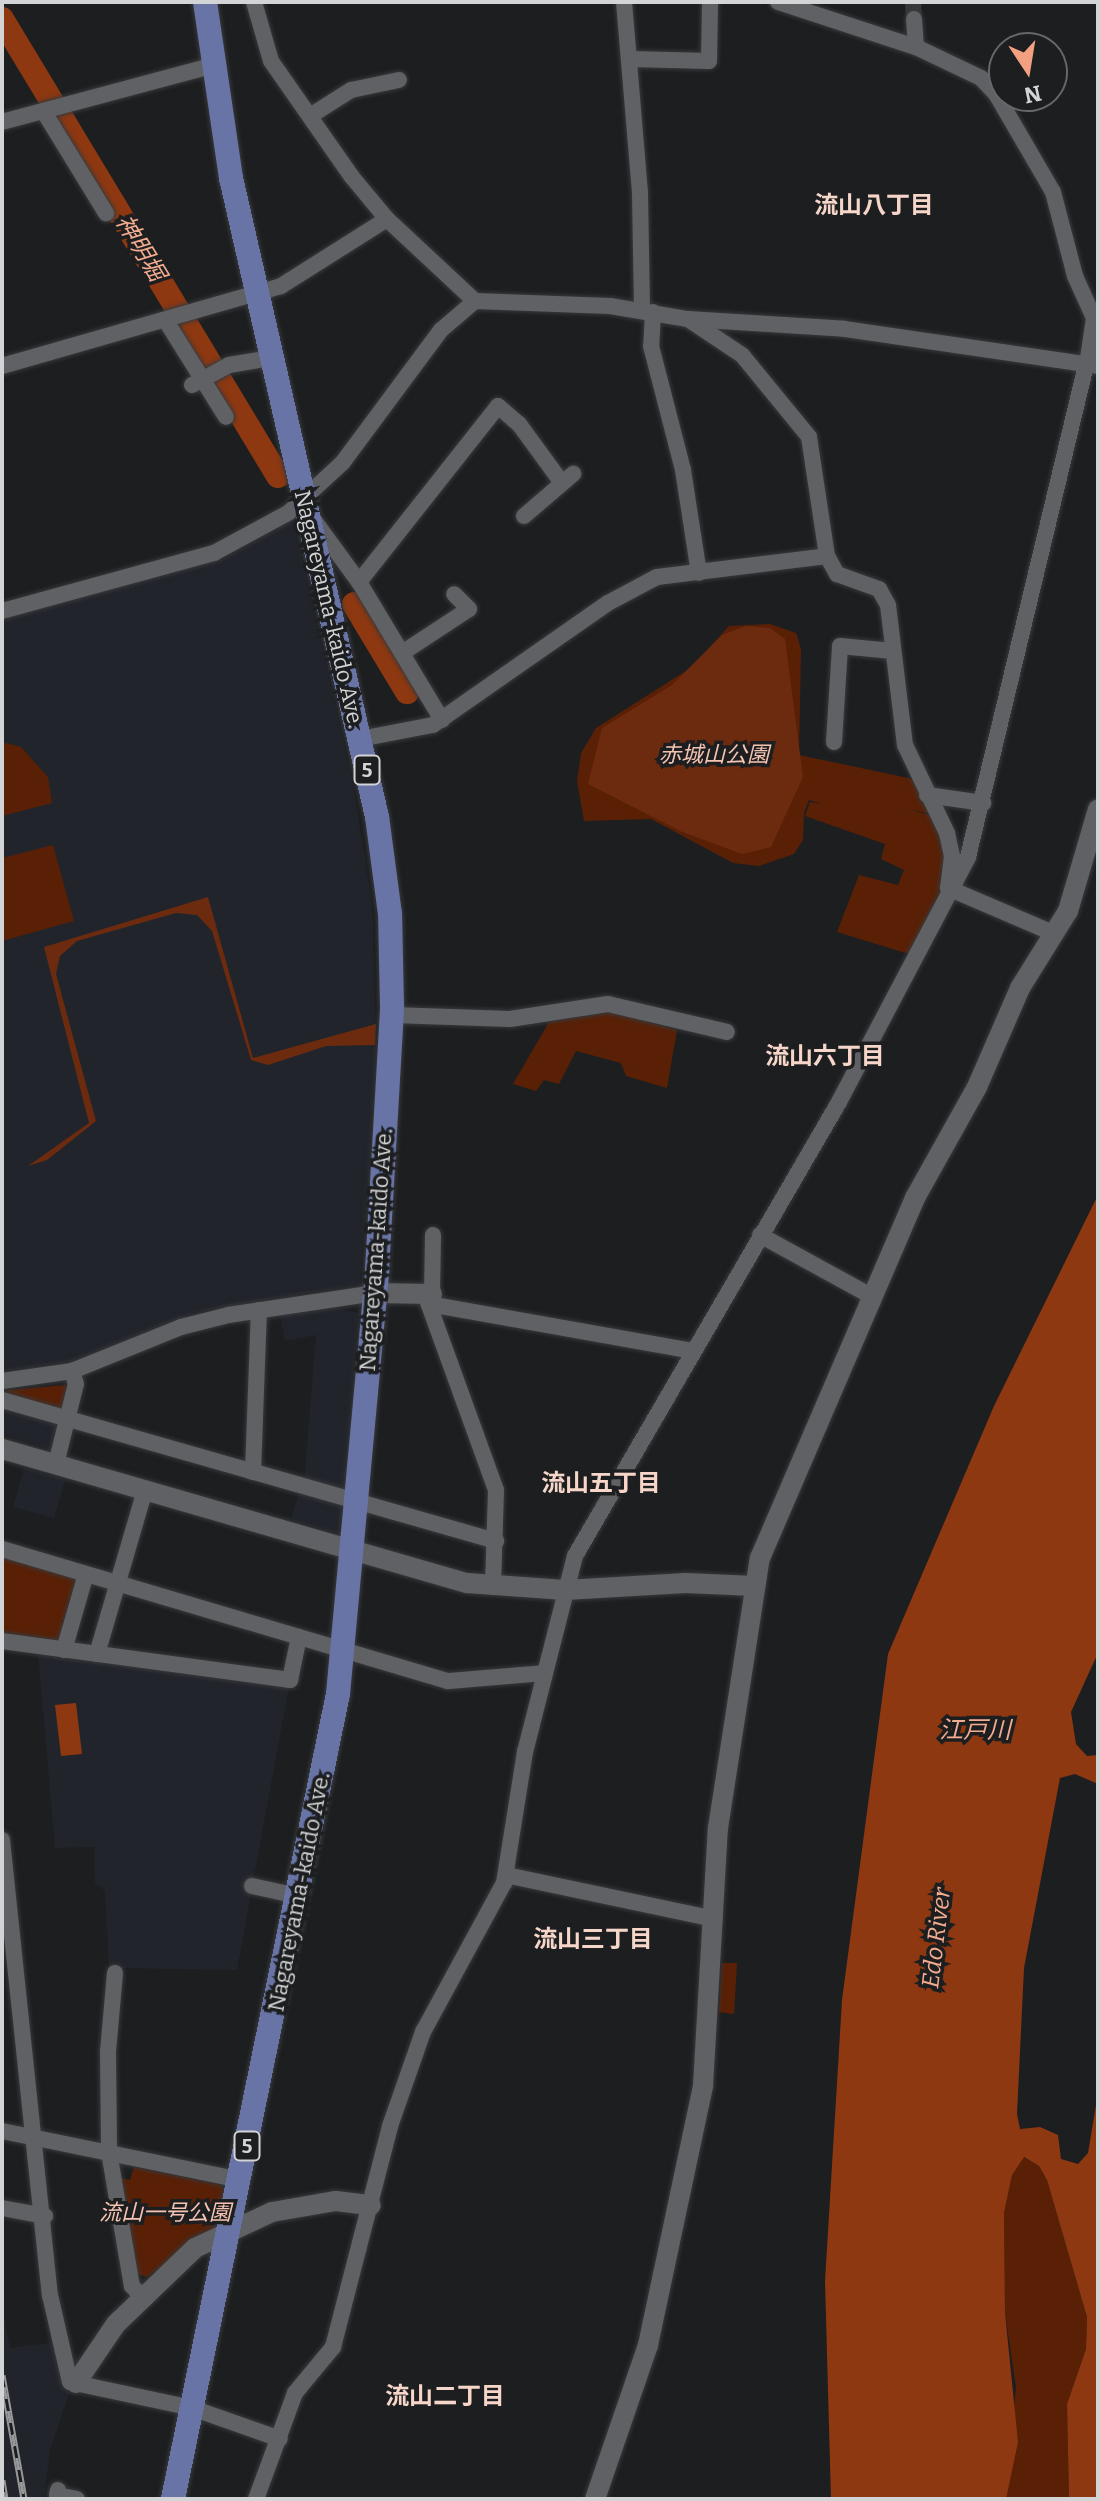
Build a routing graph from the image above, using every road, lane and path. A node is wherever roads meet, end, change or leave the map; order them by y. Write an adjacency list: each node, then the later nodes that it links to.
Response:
1 (205, 2): 9 (main road, Nagareyama-kaido Ave. / 5)
2 (254, 2): 12 (street)
3 (624, 2): 8 (street)
4 (710, 2): 8 (street)
5 (778, 2): 7 (street)
6 (914, 19): 7 (street)
7 (916, 47): 22 (street)
8 (631, 59): 18 (street)
9 (211, 66): 11 (street); 16 (main road, Nagareyama-kaido Ave. / 5)
10 (399, 80): 12 (street)
11 (47, 111): 13 (street); 14 (street)
12 (310, 116): 15 (street)
13 (2, 122)
14 (106, 213)
15 (387, 219): 16 (street); 17 (street)
16 (257, 295): 20 (street); 21 (main road, Nagareyama-kaido Ave. / 5)
17 (475, 301): 18 (street); 26 (street)
18 (648, 311): 19 (street); 29 (street)
19 (688, 319): 22 (street); 28 (street)
20 (170, 320): 23 (street); 24 (street)
21 (271, 358): 24 (street); 26 (main road, Nagareyama-kaido Ave. / 5)
22 (1090, 365): 39 (street)
23 (2, 366)
24 (201, 381): 25 (street)
25 (226, 417)
26 (306, 505): 30 (street); 32 (street); 36 (main road, Nagareyama-kaido Ave. / 5)
27 (524, 516): 30 (street)
28 (827, 556): 29 (street); 33 (street)
29 (699, 573): 35 (street)
30 (359, 582): 34 (street)
31 (454, 594): 34 (street)
32 (2, 611)
33 (893, 651): 37 (street); 38 (street)
34 (402, 653): 35 (street)
35 (442, 720): 36 (street)
36 (360, 739): 43 (main road, Nagareyama-kaido Ave. / 5)
37 (834, 742)
38 (927, 795): 39 (street); 41 (street)
39 (983, 803): 41 (street)
40 (1098, 809): 42 (street)
41 (948, 888): 42 (street); 46 (street)
42 (1053, 933): 48 (street)
43 (392, 1015): 44 (street); 47 (main road, Nagareyama-kaido Ave. / 5)
44 (727, 1032)
45 (433, 1235): 49 (street)
46 (760, 1235): 48 (street); 51 (street)
47 (375, 1293): 49 (street); 50 (street); 60 (main road, Nagareyama-kaido Ave. / 5)
48 (869, 1295): 66 (street)
49 (429, 1297): 51 (street); 61 (street)
50 (259, 1310): 52 (street); 58 (street)
51 (693, 1351): 68 (street)
52 (72, 1371): 53 (street); 55 (street)
53 (2, 1381)
54 (2, 1400): 55 (street)
55 (67, 1419): 57 (street); 58 (street)
56 (2, 1449): 57 (street)
57 (56, 1464): 59 (street)
58 (253, 1472): 60 (street)
59 (145, 1490): 63 (street); 65 (street)
60 (356, 1501): 61 (street); 63 (main road, Nagareyama-kaido Ave. / 5)
61 (496, 1541): 67 (street)
62 (2, 1549): 64 (street)
63 (352, 1551): 67 (street); 72 (main road, Nagareyama-kaido Ave. / 5)
64 (86, 1574): 65 (street); 71 (street)
65 (118, 1583): 69 (street); 73 (street)
66 (754, 1586): 68 (street); 79 (street)
67 (493, 1587): 68 (street)
68 (565, 1590): 74 (street)
69 (299, 1637): 72 (street); 73 (street)
70 (2, 1641): 71 (street)
71 (64, 1650): 73 (street)
72 (344, 1650): 74 (street); 78 (main road, Nagareyama-kaido Ave. / 5)
73 (97, 1654)
74 (545, 1673): 76 (street)
75 (2, 1840): 82 (street)
76 (506, 1875): 79 (street); 85 (street)
77 (252, 1886): 78 (street)
78 (298, 1896): 84 (main road, Nagareyama-kaido Ave. / 5)
79 (714, 1919): 97 (street)
80 (115, 1973): 83 (street)
81 (2, 2131): 82 (street)
82 (35, 2138): 83 (street); 87 (street)
83 (109, 2152): 84 (street); 89 (street)
84 (240, 2180): 88 (main road, Nagareyama-kaido Ave. / 5)
85 (371, 2205): 88 (street); 92 (street)
86 (2, 2208): 87 (street)
87 (45, 2216): 90 (street)
88 (229, 2230): 89 (street); 91 (main road, Nagareyama-kaido Ave. / 5)
89 (141, 2296): 90 (street)
90 (80, 2384): 91 (street)
91 (192, 2408): 92 (street); 95 (main road, Nagareyama-kaido Ave. / 5)
92 (280, 2439): 96 (street)
93 (57, 2492): 94 (street)
94 (77, 2499)
95 (173, 2499)
96 (256, 2499)
97 (595, 2499)

